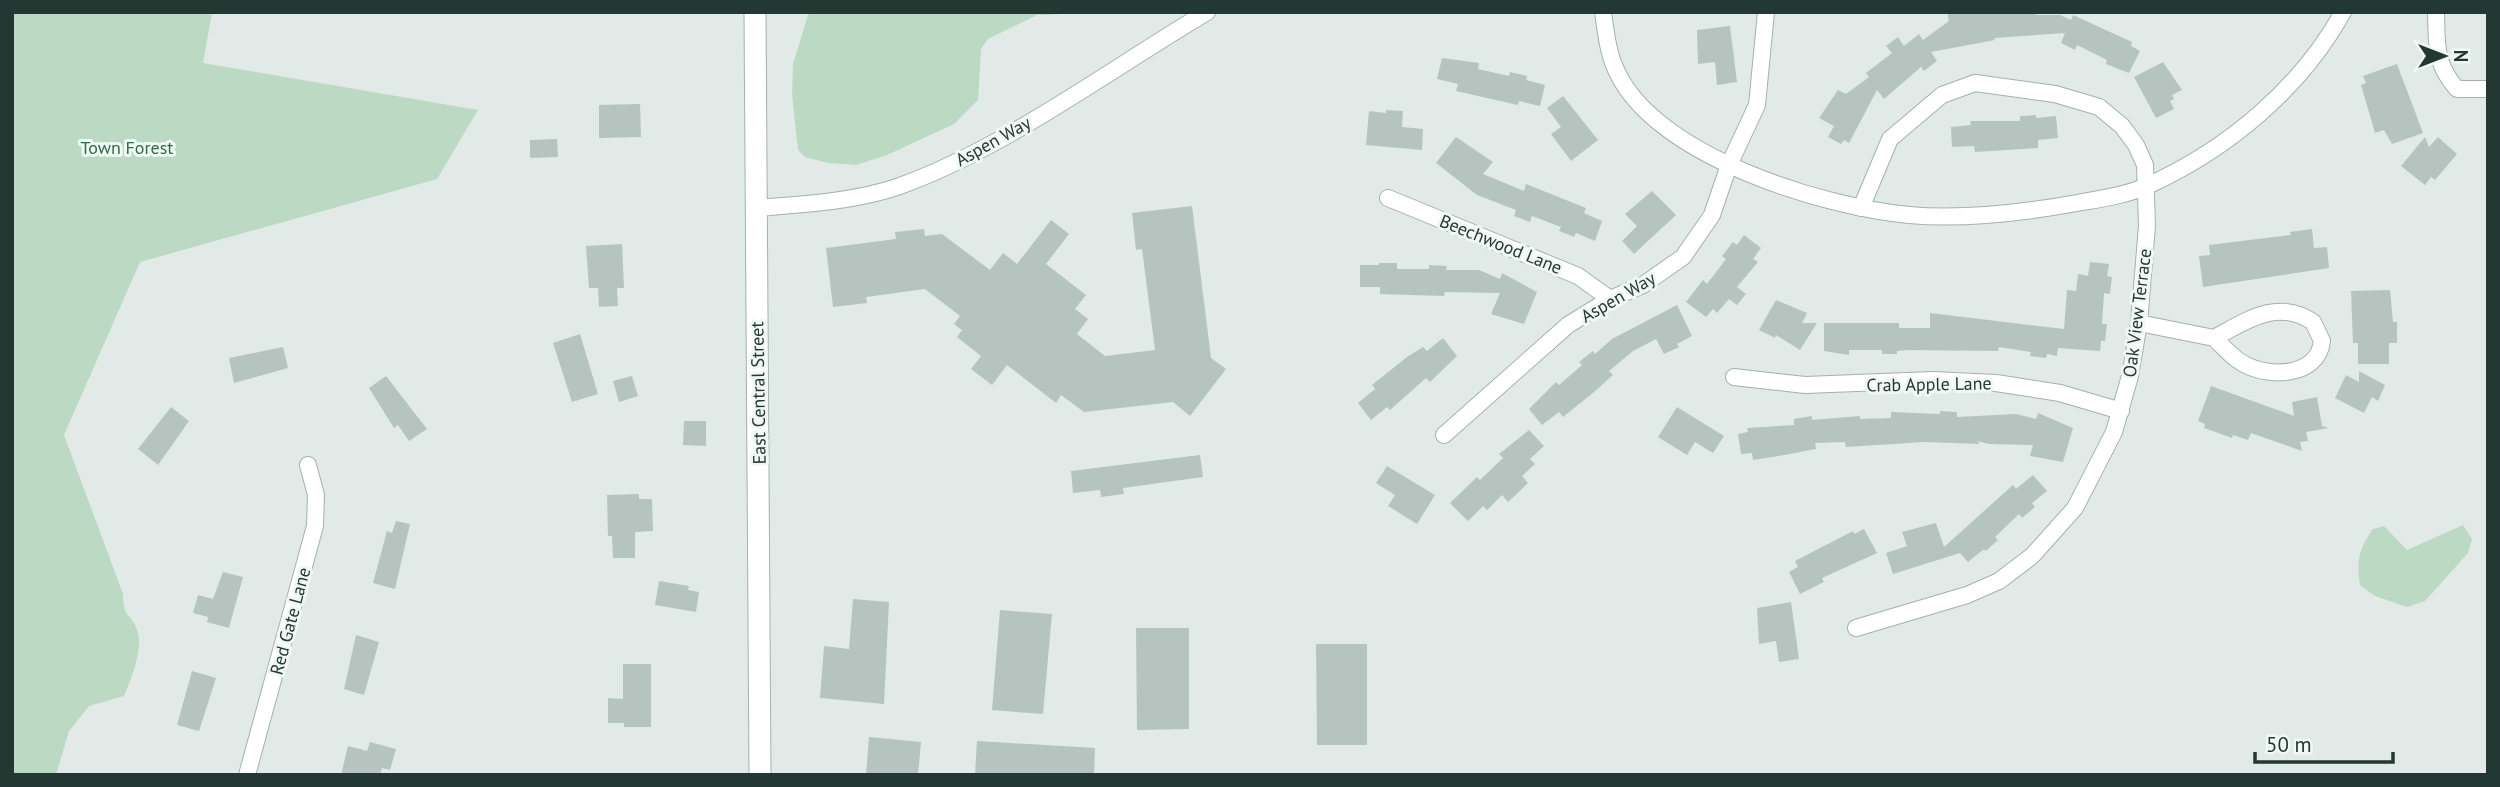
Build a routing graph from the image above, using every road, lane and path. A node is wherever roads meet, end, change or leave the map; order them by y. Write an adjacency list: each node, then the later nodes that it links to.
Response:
1 (755, 12): 11 (main road, East Central Street)
2 (1207, 12): 11 (street, Aspen Way)
3 (1603, 12): 8 (street)
4 (1766, 12): 8 (street, Aspen Way)
5 (2343, 12): 9 (street)
6 (2436, 12): 7 (street)
7 (2488, 89)
8 (1729, 165): 12 (street); 13 (street, Aspen Way)
9 (2147, 186): 12 (street); 12 (street, Oak View Terrace); 14 (street, Oak View Terrace)
10 (1388, 198): 13 (street, Beechwood Lane)
11 (756, 208): 22 (main road, East Central Street)
12 (1861, 208)
13 (1610, 299): 18 (street, Aspen Way)
14 (2139, 323): 15 (street); 17 (street, Oak View Terrace)
15 (2214, 338): 15 (street)
16 (1734, 377): 17 (street, Crab Apple Lane)
17 (2121, 411): 20 (street, Oak View Terrace)
18 (1444, 435)
19 (308, 465): 21 (street, Red Gate Lane)
20 (1856, 628)
21 (247, 775)
22 (760, 775)

